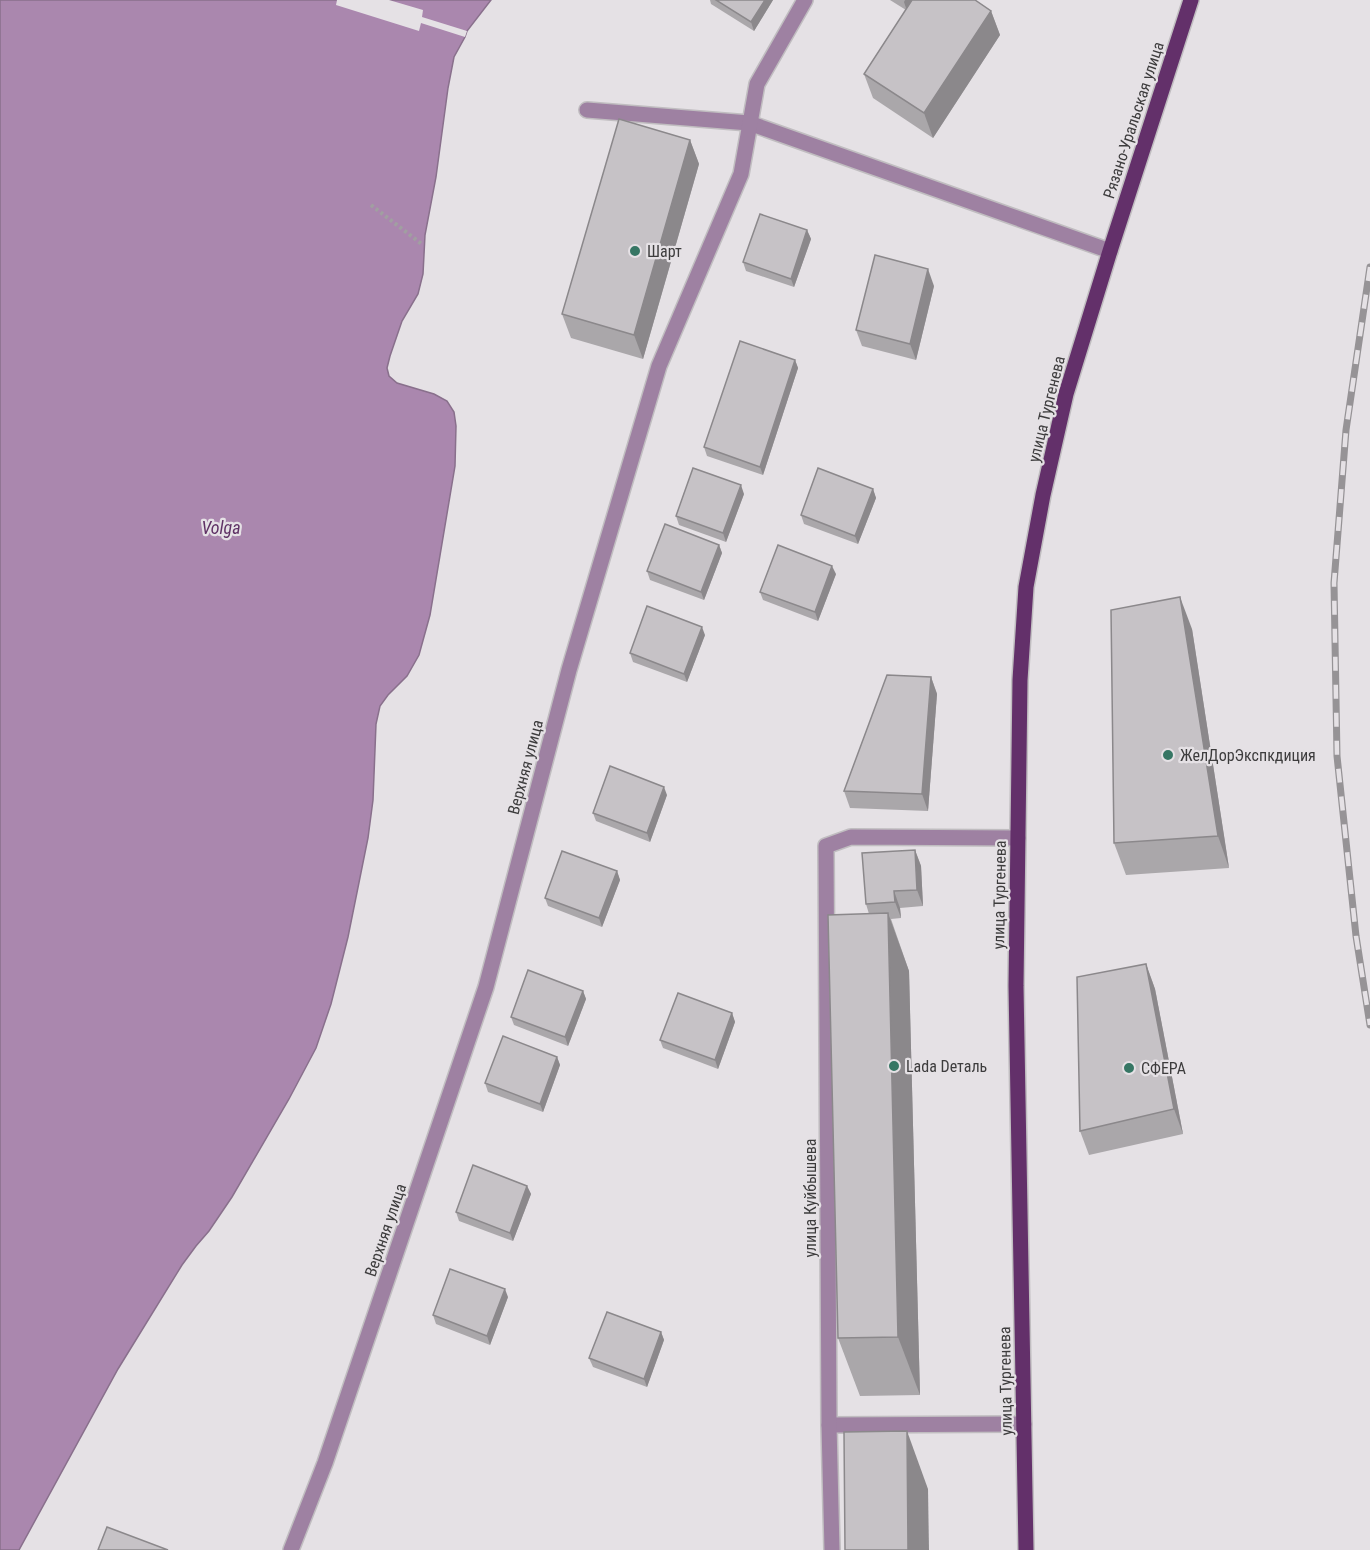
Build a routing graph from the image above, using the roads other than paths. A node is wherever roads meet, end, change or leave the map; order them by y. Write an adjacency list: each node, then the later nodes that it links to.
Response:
1 (805, 0): 4 (street, Верхняя улица)
2 (1191, 0): 5 (main road, Рязано-Уральская улица)
3 (587, 110): 4 (street)
4 (749, 123): 5 (street); 9 (street, Верхняя улица)
5 (1110, 251): 6 (main road, улица Тургенева)
6 (1018, 838): 7 (main road, улица Тургенева); 8 (street, улица Куйбышева)
7 (1024, 1424): 8 (street); 11 (main road, улица Тургенева)
8 (829, 1425): 10 (street, улица Куйбышева)
9 (291, 1550)
10 (832, 1550)
11 (1026, 1550)

